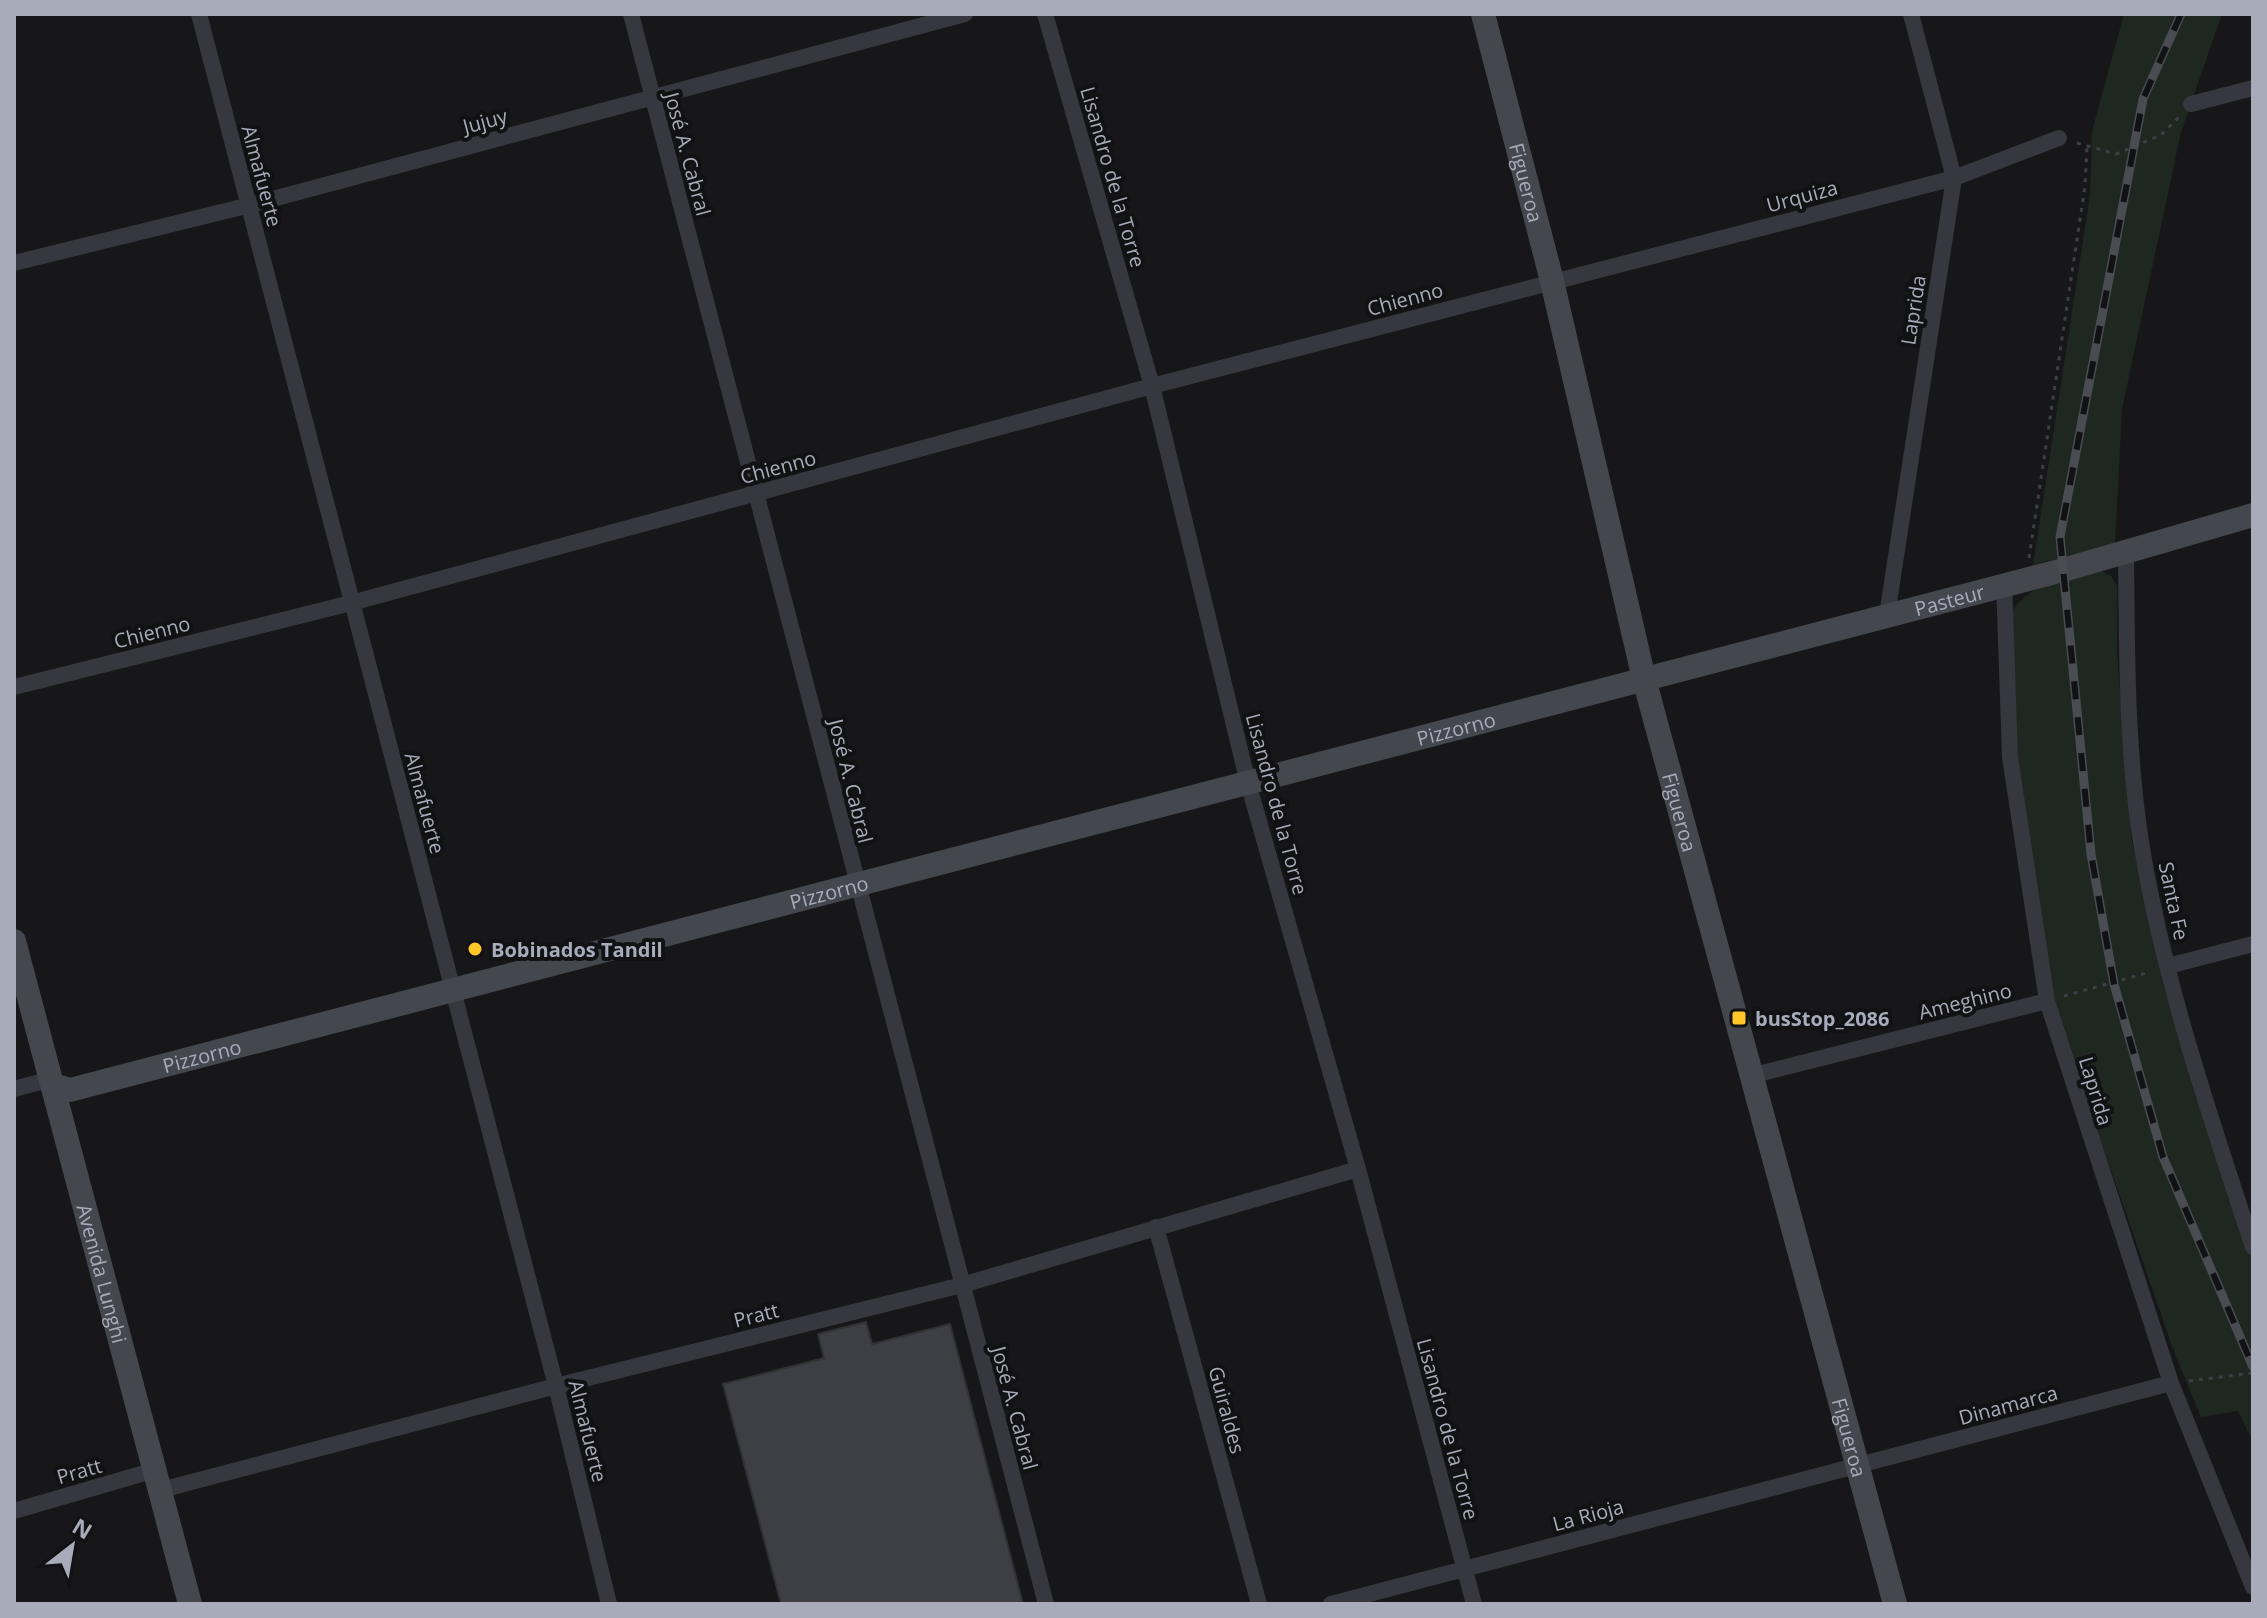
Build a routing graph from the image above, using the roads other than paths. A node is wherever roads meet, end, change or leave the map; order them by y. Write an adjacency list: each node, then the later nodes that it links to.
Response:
1 (199, 14): 12 (street, Almafuerte)
2 (631, 14): 8 (street, José A. Cabral)
3 (965, 14): 8 (street, Jujuy)
4 (1045, 14): 15 (street, Lisandro de la Torre)
5 (1483, 14): 14 (street, Figueroa)
6 (1911, 14): 11 (street, Laprida)
7 (2253, 88): 9 (street)
8 (653, 97): 12 (street, Jujuy); 16 (street, José A. Cabral)
9 (2191, 104)
10 (2059, 138): 11 (street, Urquiza)
11 (1954, 178): 14 (street, Urquiza); 21 (street, Laprida)
12 (250, 205): 13 (street, Jujuy); 20 (street, Almafuerte)
13 (14, 263)
14 (1552, 281): 15 (street, Chienno); 22 (street, Figueroa)
15 (1152, 386): 16 (street, Chienno); 24 (street, Lisandro de la Torre)
16 (757, 494): 20 (street, Chienno); 25 (street, José A. Cabral)
17 (2253, 515): 18 (street, Pasteur)
18 (2126, 550): 19 (street, Pasteur); 28 (street, Santa Fe)
19 (2015, 580): 21 (street, Pasteur); 30 (street, Laprida)
20 (351, 603): 23 (street, Chienno); 29 (street, Almafuerte)
21 (1887, 615): 22 (street, Pasteur)
22 (1644, 679): 24 (street, Pizzorno); 31 (street, Figueroa)
23 (14, 687)
24 (1248, 783): 25 (street, Pizzorno); 34 (street, Lisandro de la Torre)
25 (857, 884): 29 (street, Pizzorno); 37 (street, José A. Cabral)
26 (14, 941): 32 (street, Avenida Lunghi)
27 (2253, 944): 28 (street)
28 (2168, 966): 36 (street, Santa Fe)
29 (454, 990): 32 (street, Pizzorno); 39 (street, Almafuerte)
30 (2047, 1001): 31 (street, Ameghino); 38 (street, Laprida)
31 (1754, 1075): 40 (street, Figueroa)
32 (53, 1085): 33 (street, Pizzorno); 41 (street, Avenida Lunghi)
33 (14, 1089)
34 (1358, 1169): 35 (street, Pratt); 43 (street, Lisandro de la Torre)
35 (1156, 1227): 37 (street, Pratt); 48 (street, Guiraldes)
36 (2253, 1247)
37 (962, 1285): 39 (street, Pratt); 47 (street, José A. Cabral)
38 (2171, 1383): 40 (street, Dinamarca); 44 (street, Laprida)
39 (556, 1386): 41 (street, Pratt); 46 (street, Almafuerte)
40 (1855, 1465): 43 (street, La Rioja); 51 (street, Figueroa)
41 (158, 1480): 42 (street, Pratt); 45 (street, Avenida Lunghi)
42 (14, 1511)
43 (1464, 1568): 49 (street, La Rioja); 50 (street, Lisandro de la Torre)
44 (2253, 1587)
45 (190, 1604)
46 (609, 1604)
47 (1046, 1604)
48 (1259, 1604)
49 (1331, 1604)
50 (1474, 1604)
51 (1895, 1604)

